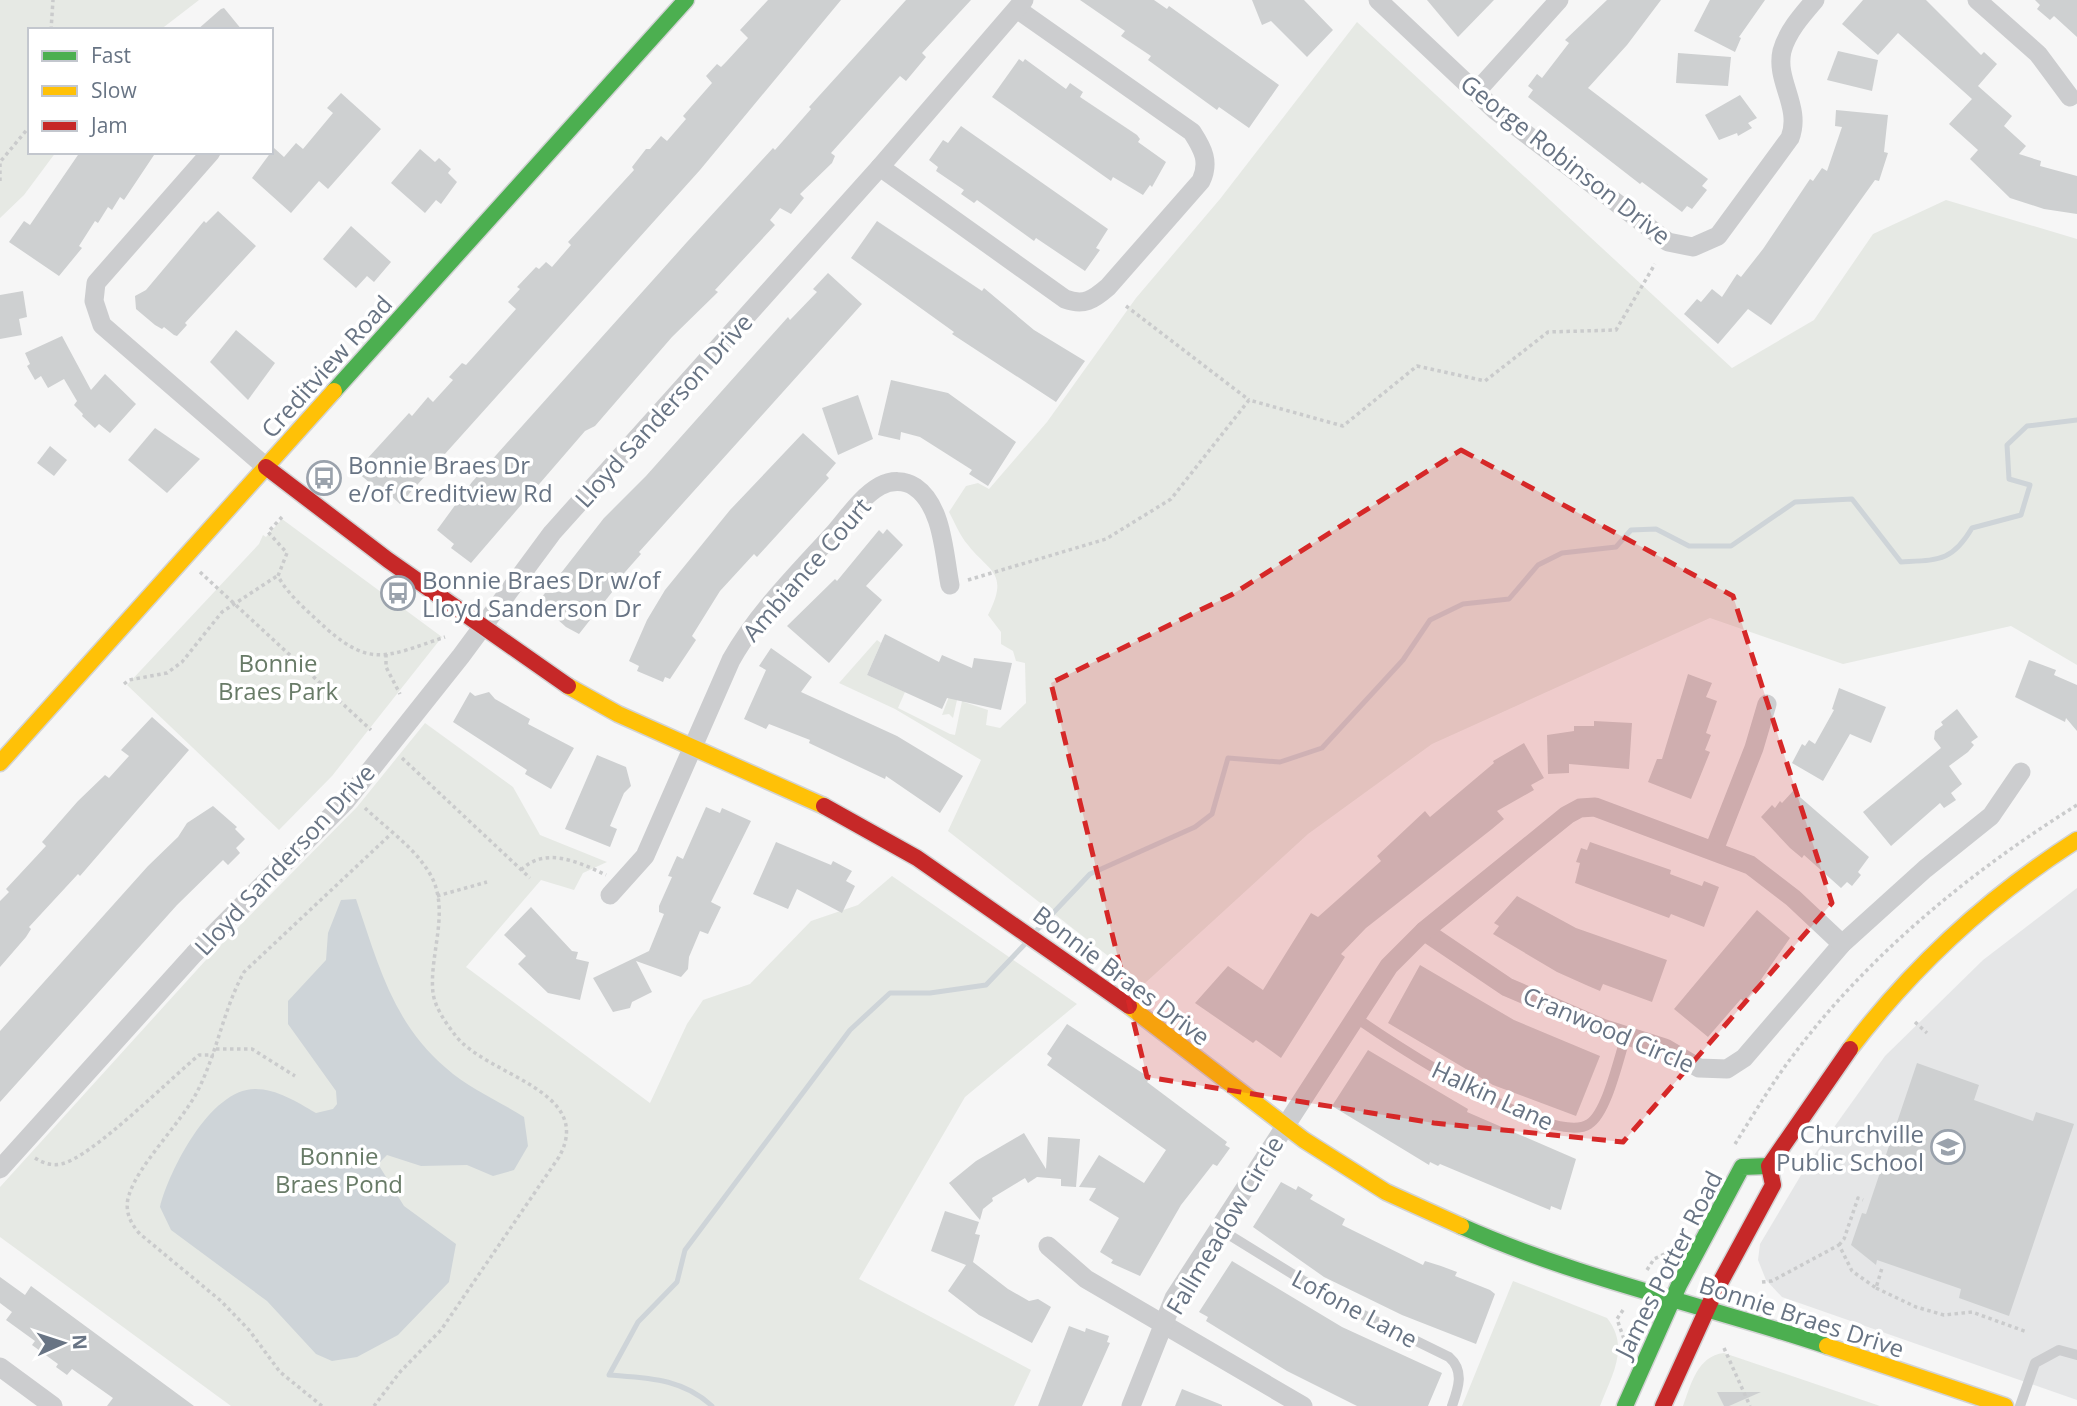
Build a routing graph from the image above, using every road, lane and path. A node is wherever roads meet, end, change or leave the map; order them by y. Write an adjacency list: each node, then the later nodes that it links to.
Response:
1 (53, 0): 8 (path)
2 (687, 0): 18 (street, Creditview Road)
3 (1378, 0): 9 (street, George Robinson Drive)
4 (1559, 0): 9 (street)
5 (1815, 0): 9 (street, George Robinson Drive)
6 (1977, 0): 10 (street)
7 (1020, 4): 13 (street, Lloyd Sanderson Drive); 13 (street)
8 (51, 28)
9 (1476, 92)
10 (2070, 97)
11 (28, 128): 14 (path)
12 (209, 154): 18 (street)
13 (880, 167): 24 (street, Lloyd Sanderson Drive)
14 (0, 181)
15 (1655, 264): 17 (path)
16 (1126, 306): 17 (path)
17 (1249, 400): 22 (path)
18 (266, 467): 24 (street, Bonnie Braes Drive); 33 (street, Creditview Road)
19 (282, 517): 21 (path)
20 (193, 566): 23 (path)
21 (278, 576): 23 (path); 26 (path)
22 (950, 585): 31 (street, Ambiance Court)
23 (234, 604): 27 (path); 30 (path)
24 (481, 628): 31 (street, Bonnie Braes Drive); 35 (street, Lloyd Sanderson Drive)
25 (445, 637): 26 (path)
26 (386, 654): 28 (path)
27 (124, 684)
28 (400, 694)
29 (1767, 704): 38 (street)
30 (371, 730)
31 (693, 748): 42 (street, Ambiance Court); 53 (street, Bonnie Braes Drive)
32 (401, 757): 39 (path)
33 (0, 763)
34 (2021, 772): 45 (street, Cranwood Circle)
35 (350, 795): 36 (path); 56 (street, Lloyd Sanderson Drive)
36 (391, 834): 43 (path); 50 (path)
37 (2077, 840): 55 (street)
38 (1714, 850): 44 (street); 45 (street)
39 (521, 870): 40 (path); 42 (path)
40 (530, 878)
41 (487, 882): 43 (path)
42 (616, 889)
43 (437, 896): 73 (path)
44 (1424, 931): 46 (street); 49 (street, Cranwood Circle)
45 (1842, 944): 49 (street, Cranwood Circle)
46 (1355, 1017): 49 (lane, Halkin Lane); 53 (street)
47 (1915, 1022): 48 (path)
48 (1927, 1033)
49 (1626, 1036)
50 (216, 1049): 51 (path); 52 (path)
51 (214, 1055): 54 (path); 72 (path)
52 (295, 1076)
53 (1284, 1125): 58 (street, Fallmeadow Circle); 64 (street, Bonnie Braes Drive)
54 (31, 1154)
55 (1769, 1166): 64 (street, James Potter Road); 65 (street)
56 (0, 1169)
57 (1863, 1199): 59 (path)
58 (1217, 1227): 66 (street, Fallmeadow Circle); 76 (lane, Lofone Lane)
59 (1839, 1245): 62 (path); 63 (path)
60 (1048, 1246): 66 (street)
61 (1882, 1268): 63 (path)
62 (1762, 1282)
63 (1876, 1289): 67 (path)
64 (1671, 1299): 65 (street, Bonnie Braes Drive); 77 (street, James Potter Road)
65 (1706, 1308): 78 (street); 80 (street, Bonnie Braes Drive)
66 (1163, 1325): 74 (street, Fallmeadow Circle); 75 (street, Fallmeadow Circle)
67 (2027, 1332)
68 (1724, 1348): 79 (path)
69 (2077, 1355): 81 (lane)
70 (0, 1367): 71 (street)
71 (53, 1406)
72 (322, 1406)
73 (374, 1406)
74 (1131, 1406)
75 (1303, 1406)
76 (1451, 1406)
77 (1625, 1406)
78 (1663, 1406)
79 (1749, 1406)
80 (2005, 1406)
81 (2020, 1406)

